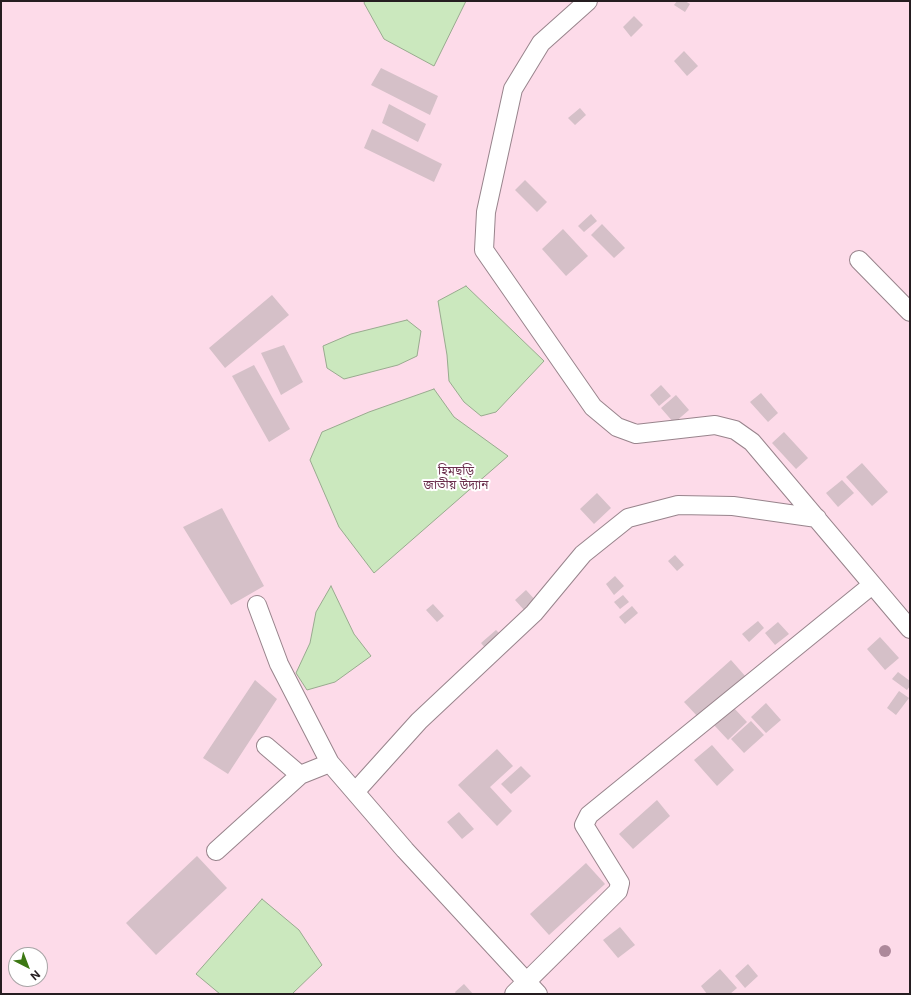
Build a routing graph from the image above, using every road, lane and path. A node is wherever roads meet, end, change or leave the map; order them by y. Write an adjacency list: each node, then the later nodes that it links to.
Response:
1 (588, 1): 4 (street)
2 (859, 260): 3 (street)
3 (910, 312)
4 (817, 518): 5 (street); 11 (street)
5 (872, 585): 7 (street); 13 (street)
6 (257, 605): 9 (street)
7 (910, 630)
8 (266, 746): 10 (street)
9 (330, 763): 10 (street); 11 (street)
10 (300, 775): 12 (street)
11 (355, 792): 13 (street)
12 (216, 851)
13 (533, 988): 14 (street)
14 (514, 994)

